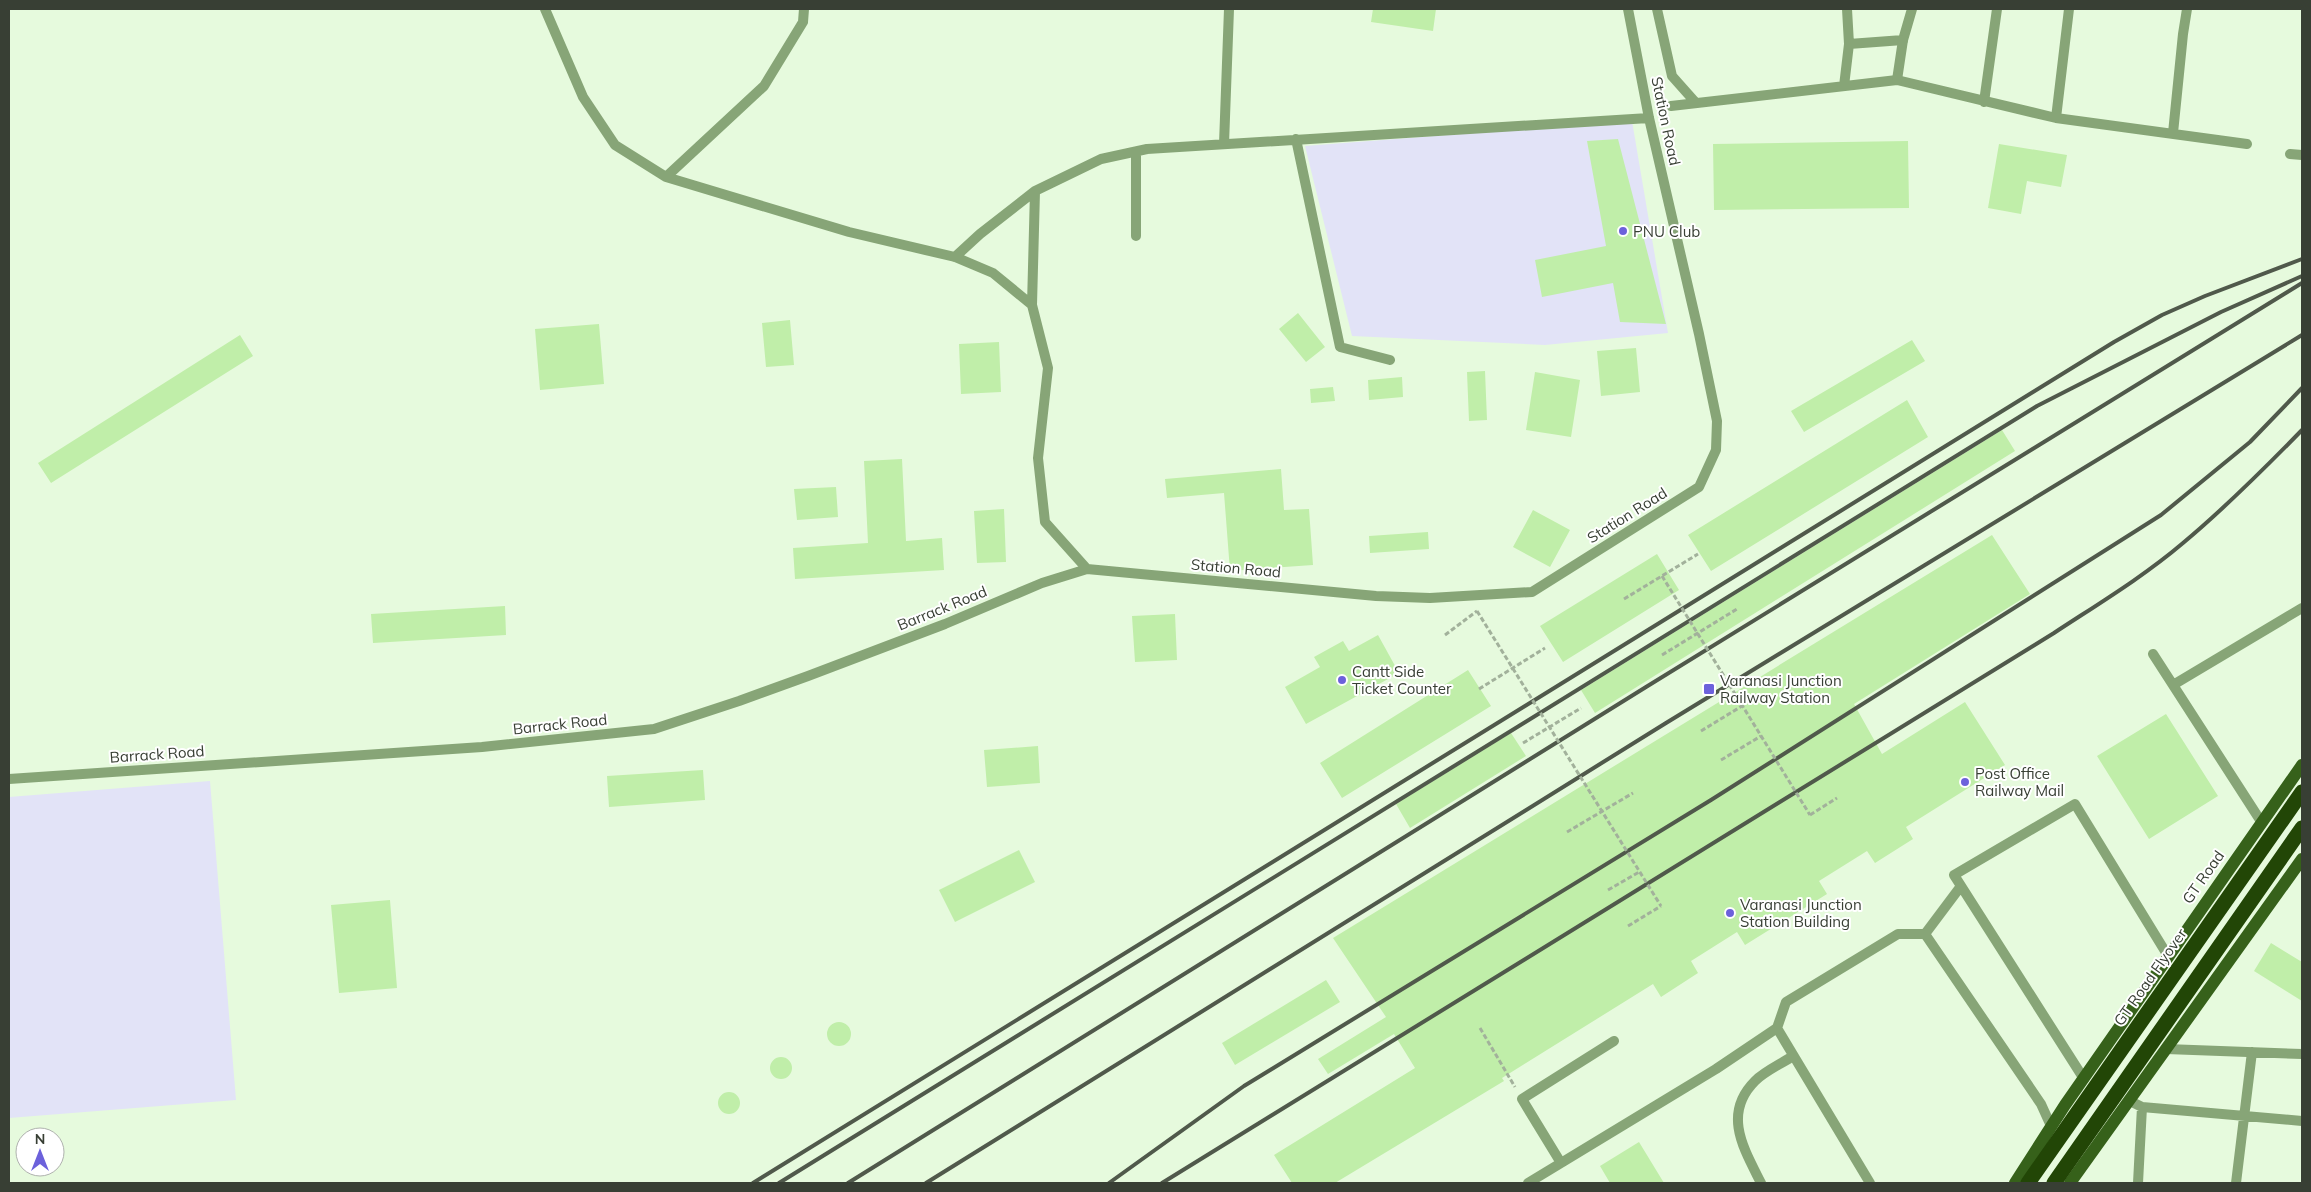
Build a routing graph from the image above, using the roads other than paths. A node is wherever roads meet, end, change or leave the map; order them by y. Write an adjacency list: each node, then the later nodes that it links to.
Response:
1 (545, 9): 27 (street)
2 (804, 9): 27 (street)
3 (1229, 9): 22 (street)
4 (1628, 9): 18 (street, Station Road)
5 (1656, 9): 16 (street)
6 (1847, 9): 12 (street)
7 (1912, 9): 11 (street)
8 (1997, 9): 15 (street)
9 (2069, 9): 19 (street)
10 (2188, 9): 20 (street)
11 (1903, 40): 12 (street); 13 (street)
12 (1849, 44): 14 (street)
13 (1897, 80): 14 (street); 15 (street)
14 (1844, 86): 16 (street)
15 (1984, 102): 19 (street)
16 (1696, 103): 17 (street)
17 (1671, 106)
18 (1649, 118): 21 (street); 33 (street, Station Road)
19 (2056, 118): 20 (street)
20 (2173, 133): 23 (street)
21 (1296, 139): 22 (street); 32 (street)
22 (1224, 144): 24 (street)
23 (2247, 144)
24 (1136, 152): 28 (street); 29 (street)
25 (2290, 154): 26 (street)
26 (2302, 155)
27 (666, 177): 30 (street)
28 (1035, 190): 30 (street); 31 (street)
29 (1136, 236)
30 (955, 257): 31 (street)
31 (1032, 305): 33 (street)
32 (1390, 360)
33 (1087, 569): 38 (street, Barrack Road)
34 (2302, 608): 36 (street)
35 (2153, 654): 36 (street)
36 (2173, 685): 40 (street)
37 (2302, 765): 40 (main road, GT Road)
38 (9, 779)
39 (2302, 792): 62 (highway, GT Road Flyover)
40 (2262, 823): 45 (main road, GT Road)
41 (2302, 828): 63 (highway)
42 (2302, 859): 48 (main road)
43 (1961, 886): 44 (street); 45 (street); 52 (street)
44 (1926, 934): 46 (street); 56 (street)
45 (2168, 956): 52 (main road, GT Road)
46 (1777, 1028): 51 (street); 57 (street)
47 (1614, 1042): 57 (street)
48 (2166, 1049): 49 (street); 53 (main road)
49 (2252, 1052): 50 (street); 54 (street)
50 (2302, 1054)
51 (1793, 1056): 59 (street); 60 (street)
52 (2084, 1078): 56 (main road, GT Road)
53 (2136, 1104): 54 (street); 64 (main road); 65 (street)
54 (2244, 1117): 55 (street); 66 (street)
55 (2302, 1121)
56 (2051, 1126): 61 (main road, GT Road)
57 (1561, 1163): 58 (street)
58 (1528, 1183)
59 (1761, 1183)
60 (1870, 1183)
61 (2016, 1183)
62 (2028, 1183)
63 (2054, 1183)
64 (2070, 1183)
65 (2138, 1183)
66 (2236, 1183)

